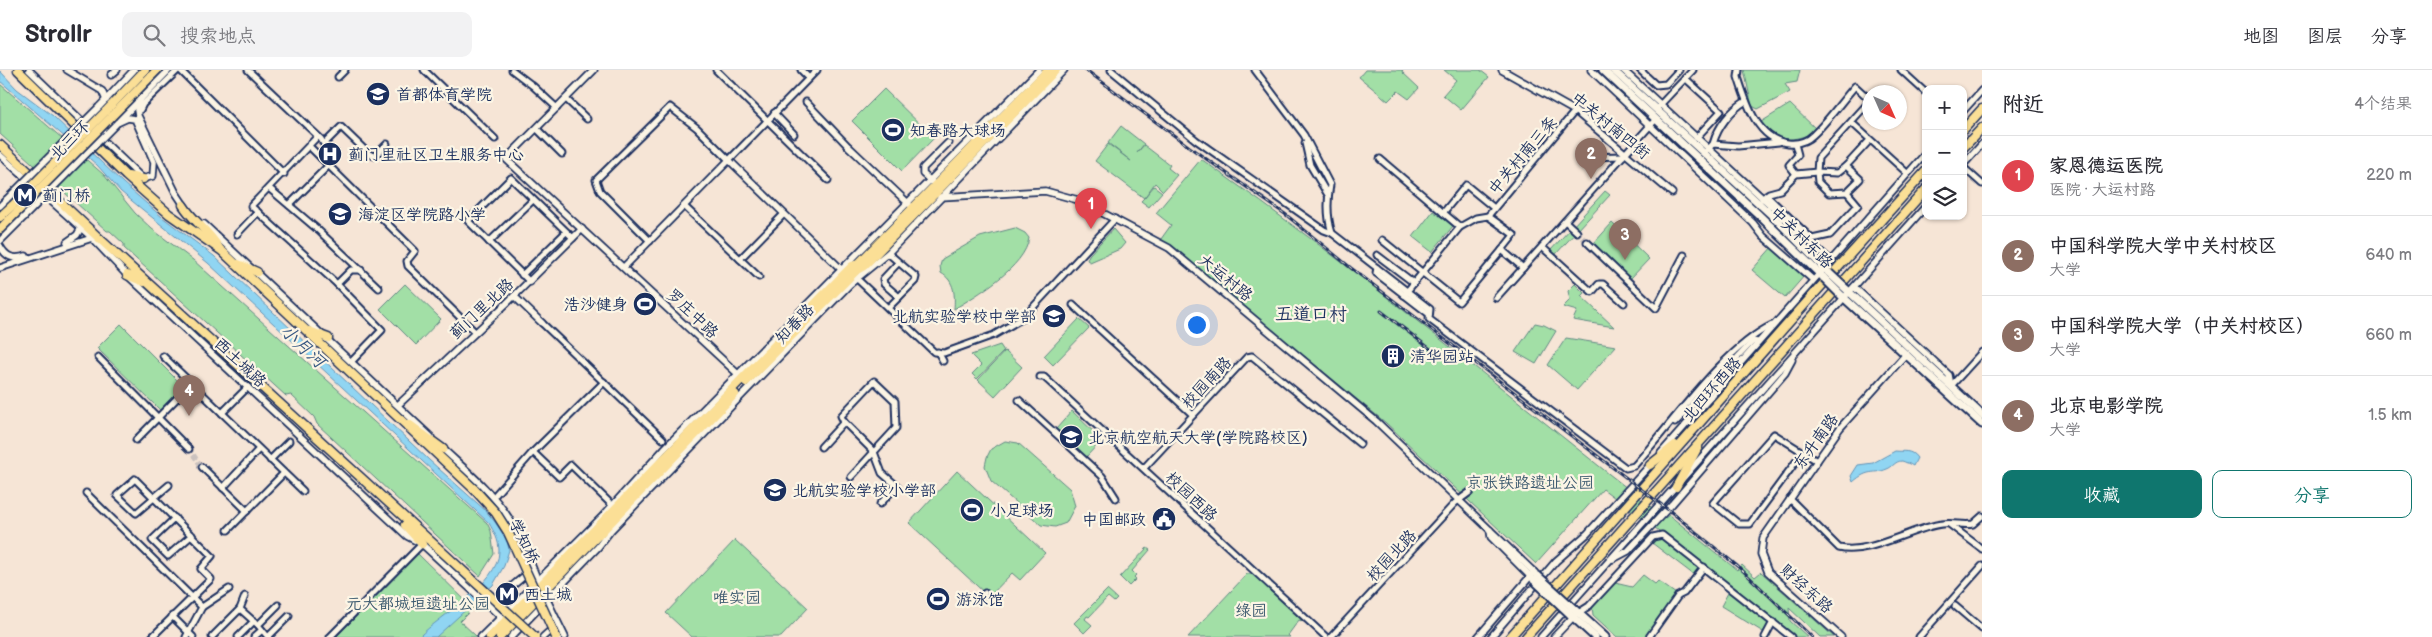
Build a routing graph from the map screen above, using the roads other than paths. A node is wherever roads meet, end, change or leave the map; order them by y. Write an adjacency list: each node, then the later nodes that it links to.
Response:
1 (18, 70): 38 (main road)
2 (67, 70): 44 (street)
3 (73, 70): 39 (street)
4 (117, 70): 34 (street)
5 (134, 70): 39 (street)
6 (145, 70): 54 (main road, 北三环)
7 (158, 70): 54 (main road, 北三环)
8 (169, 70): 42 (street)
9 (179, 70): 51 (street); 96 (street)
10 (248, 70): 65 (street)
11 (345, 70): 35 (street)
12 (424, 70): 67 (street)
13 (512, 70): 49 (street)
14 (594, 70): 43 (street)
15 (716, 70): 57 (street)
16 (801, 70): 36 (street)
17 (817, 70): 36 (street)
18 (1039, 70): 104 (street, 知春路)
19 (1048, 70): 104 (main road, 知春路)
20 (1056, 70): 104 (main road, 知春路)
21 (1064, 70): 104 (street, 知春路)
22 (1111, 70): 133 (street)
23 (1255, 70): 64 (street)
24 (1502, 70): 52 (street, 中关村南四街)
25 (1591, 70): 60 (street, 中关村东路)
26 (1603, 70): 56 (main road, 中关村东路)
27 (1640, 70): 28 (street)
28 (1679, 70)
29 (1693, 70): 37 (street)
30 (1739, 70): 45 (street)
31 (1901, 70): 40 (street)
32 (30, 71): 38 (main road); 100 (street)
33 (1618, 71): 47 (main road, 中关村东路)
34 (112, 76)
35 (338, 77)
36 (809, 78): 53 (street)
37 (1685, 78): 47 (street); 66 (street)
38 (31, 84): 99 (main road)
39 (114, 90): 44 (street)
40 (1922, 90)
41 (1982, 90): 48 (street)
42 (141, 98): 54 (street); 112 (street)
43 (566, 99): 49 (street); 55 (street)
44 (106, 100): 54 (street)
45 (1746, 101): 69 (street); 73 (street)
46 (806, 102): 79 (street)
47 (1658, 107): 66 (street, 中关村东路); 80 (main road, 中关村东路)
48 (1967, 107)
49 (557, 108): 62 (street)
50 (1982, 109): 59 (main road)
51 (140, 110)
52 (1575, 111): 84 (street, 中关村南四街); 117 (street, 中关村南三条)
53 (774, 113): 57 (street); 63 (street)
54 (108, 115): 100 (street); 116 (main road, 北三环, bridge); 116 (street, bridge)
55 (587, 119)
56 (1656, 119): 60 (street); 160 (main road, 中关村东路)
57 (768, 120): 89 (street); 101 (street)
58 (1852, 123): 68 (street); 74 (street); 94 (street)
59 (1967, 126)
60 (1649, 127): 84 (street); 165 (street, 中关村东路)
61 (1982, 128): 75 (main road)
62 (537, 129): 82 (street); 130 (street, 罗庄中路)
63 (794, 134)
64 (1304, 135): 108 (street); 108 (street)
65 (317, 137): 71 (street); 78 (street)
66 (1696, 138): 80 (street, 中关村东路)
67 (495, 139)
68 (1870, 140): 92 (street); 95 (street)
69 (1780, 142): 73 (street); 74 (street)
70 (948, 143): 104 (street)
71 (324, 144): 72 (street); 86 (street)
72 (387, 144)
73 (1713, 144): 80 (street)
74 (1795, 144): 97 (street)
75 (1967, 144)
76 (1982, 144): 90 (street)
77 (0, 145): 81 (main road, 西土城路)
78 (309, 146): 86 (street); 96 (street)
79 (849, 147): 111 (street)
80 (1706, 152): 109 (street, 中关村东路); 160 (main road, 中关村东路)
81 (11, 154): 83 (main road); 120 (main road, 西土城路)
82 (562, 154)
83 (0, 155): 128 (street, 西土城路)
84 (1624, 155): 87 (street); 106 (street, 中关村南四街); 126 (street)
85 (1922, 157): 95 (street, 北四环西路)
86 (321, 158): 91 (street)
87 (1585, 158)
88 (1380, 159): 121 (street)
89 (729, 160): 115 (street); 122 (street); 140 (street)
90 (1967, 161)
91 (329, 166): 113 (street); 182 (street)
92 (1846, 166): 94 (street); 105 (street)
93 (1967, 170): 102 (street)
94 (1817, 172): 97 (street); 105 (street)
95 (1907, 173): 151 (street, 北四环西路)
96 (284, 174): 103 (street)
97 (1796, 174): 109 (street)
98 (1922, 175): 208 (main road, 北四环西路)
99 (126, 176): 100 (main road); 146 (main road)
100 (143, 179)
101 (828, 180)
102 (1982, 184)
103 (270, 189): 113 (street); 119 (street)
104 (935, 189): 111 (street, 知春路); 125 (street, 大运村路); 147 (street, 知春路); 161 (main road, 知春路)
105 (1847, 192): 109 (street)
106 (1672, 193)
107 (1922, 193): 209 (main road, 北四环西路)
108 (1328, 195): 133 (street)
109 (1764, 197): 151 (street, 中关村东路)
110 (533, 200): 131 (street); 141 (street); 141 (street)
111 (909, 204): 161 (street, 知春路)
112 (183, 205): 146 (main road); 158 (street)
113 (289, 205): 157 (street)
114 (0, 206): 116 (street)
115 (684, 206): 140 (street); 150 (street)
116 (16, 208): 124 (main road, 北三环); 129 (main road, 北三环); 137 (street)
117 (1494, 208): 121 (street); 123 (street, 中关村南三条)
118 (1922, 210): 172 (street)
119 (258, 212): 134 (street); 168 (street)
120 (74, 213): 128 (main road); 139 (main road, 西土城路)
121 (1443, 213): 127 (street)
122 (784, 214): 150 (street); 161 (street)
123 (1488, 216): 127 (street); 145 (street)
124 (0, 217)
125 (1114, 219): 185 (street); 239 (street, 大运村路)
126 (1565, 221): 132 (street); 144 (street)
127 (1460, 227): 159 (street)
128 (81, 228): 135 (street, 西土城路); 143 (street)
129 (0, 229)
130 (582, 229): 136 (street, 蓟门里北路); 155 (street, 罗庄中路)
131 (566, 232): 136 (street); 163 (street)
132 (1577, 232)
133 (1332, 233): 171 (street)
134 (237, 234)
135 (92, 238): 139 (main road); 154 (street); 162 (street, 西土城路)
136 (572, 238): 173 (street, 蓟门里北路)
137 (1, 240): 143 (street)
138 (1382, 240): 159 (street)
139 (102, 241): 169 (main road, 西土城路)
140 (650, 241): 155 (street)
141 (489, 242): 163 (street)
142 (1587, 242): 149 (street)
143 (0, 246)
144 (1542, 247): 156 (street); 176 (street)
145 (1502, 250): 156 (street); 159 (street)
146 (222, 251): 152 (main road)
147 (888, 253): 153 (street); 161 (street, 知春路)
148 (1378, 254): 167 (street)
149 (1684, 255)
150 (740, 259): 164 (street)
151 (1830, 260): 160 (street, 北四环西路)
152 (233, 262): 158 (main road); 181 (main road)
153 (898, 263): 174 (street); 174 (street)
154 (0, 268)
155 (624, 268): 194 (street, 罗庄中路)
156 (1523, 268): 175 (street)
157 (360, 270): 168 (street); 170 (street)
158 (257, 272): 183 (street)
159 (1422, 273): 167 (street)
160 (1824, 273): 165 (street, 北四环西路); 172 (main road, 中关村东路, bridge)
161 (849, 274): 178 (street); 194 (main road, 知春路); 194 (street, 知春路); 258 (street, 知春路)
162 (127, 275): 169 (main road); 198 (street, 西土城路)
163 (522, 275): 166 (street)
164 (759, 277)
165 (1812, 279): 180 (street, 北四环西路)
166 (530, 282)
167 (1414, 283): 171 (street)
168 (337, 284): 191 (street)
169 (150, 285): 240 (main road, 西土城路)
170 (379, 288)
171 (1406, 293): 213 (street)
172 (1847, 293): 186 (street); 188 (main road, 中关村东路); 196 (main road, 中关村东路)
173 (514, 296): 179 (street); 182 (street, 蓟门里北路)
174 (899, 297): 178 (street)
175 (1496, 298)
176 (1624, 303)
177 (1074, 305): 203 (street)
178 (888, 308): 185 (street)
179 (542, 323): 195 (street)
180 (1772, 325): 184 (street, 北四环西路); 213 (street)
181 (304, 328): 183 (main road); 201 (main road)
182 (475, 332): 200 (street, 蓟门里北路)
183 (328, 338): 191 (street)
184 (1758, 342): 213 (street); 224 (street, 北四环西路)
185 (938, 352): 192 (street)
186 (1796, 352): 230 (street); 252 (street)
187 (1982, 352): 196 (street)
188 (1906, 354): 207 (main road, 中关村东路); 223 (street, 东升南路)
189 (163, 356): 197 (street)
190 (98, 357): 205 (street)
191 (352, 361): 200 (street)
192 (943, 361)
193 (1040, 377): 226 (street, 校园西路)
194 (742, 378): 242 (street, 知春路); 258 (main road, 知春路)
195 (604, 382): 210 (street); 219 (street)
196 (1951, 386): 204 (main road, 中关村东路)
197 (195, 387): 202 (street); 205 (street)
198 (248, 387): 202 (street); 249 (street, 西土城路)
199 (1019, 400): 237 (street)
200 (398, 405): 216 (street)
201 (384, 406): 216 (main road); 289 (main road, 学知桥, bridge)
202 (222, 413): 218 (street)
203 (1193, 415): 214 (street, 校园南路); 226 (street, 校园南路)
204 (1982, 415)
205 (158, 418): 211 (street); 217 (street)
206 (844, 422): 215 (street); 220 (street); 220 (street)
207 (1982, 424)
208 (1692, 431): 224 (main road); 295 (main road, 北四环西路)
209 (1705, 434): 230 (main road); 275 (main road, 北四环西路)
210 (663, 439)
211 (136, 440)
212 (289, 441): 222 (street)
213 (1656, 441)
214 (1360, 444)
215 (821, 447)
216 (443, 448): 255 (street)
217 (189, 449)
218 (259, 449): 222 (street); 231 (street)
219 (533, 452): 235 (street); 242 (street)
220 (874, 452): 228 (street); 241 (street)
221 (1803, 452): 221 (street); 223 (street)
222 (270, 460): 227 (street)
223 (1817, 461): 238 (street, 东升南路)
224 (1650, 465): 294 (street, 北四环西路)
225 (202, 467): 231 (street)
226 (1144, 468): 291 (street, 校园西路)
227 (284, 473): 232 (street); 243 (street)
228 (851, 477)
229 (169, 485): 236 (street)
230 (1676, 487): 252 (street)
231 (223, 488): 243 (street)
232 (303, 492)
233 (1470, 492): 239 (street, 校园北路)
234 (86, 493): 259 (street)
235 (496, 494)
236 (155, 498): 236 (street); 245 (street)
237 (1116, 498)
238 (1790, 499): 246 (street); 251 (street, 东升南路)
239 (1458, 500): 256 (street, 大运村路); 292 (street, 校园北路)
240 (386, 502): 249 (main road); 287 (main road, 西土城路, bridge)
241 (880, 504)
242 (612, 506): 258 (street, 知春路)
243 (246, 511): 247 (street)
244 (1982, 516): 246 (street)
245 (175, 518): 248 (street); 248 (street)
246 (1948, 524): 250 (street)
247 (228, 530)
248 (192, 535): 259 (street)
249 (422, 544): 262 (street, 西土城路); 281 (street)
250 (1982, 549)
251 (1761, 554): 303 (street, 财经东路)
252 (1609, 561): 296 (street)
253 (1982, 566): 304 (street)
254 (1704, 567): 266 (street); 269 (street); 300 (street)
255 (533, 569): 258 (street); 262 (street)
256 (1534, 576): 266 (main road, 大运村路, bridge); 293 (street)
257 (229, 589): 264 (street)
258 (542, 590): 270 (street); 271 (main road); 271 (street)
259 (191, 596): 264 (street); 267 (street)
260 (244, 596): 265 (street)
261 (278, 605): 272 (street)
262 (487, 605): 271 (street)
263 (1955, 606): 273 (street)
264 (202, 608): 274 (street)
265 (240, 609): 272 (street); 277 (street)
266 (1574, 613): 297 (street); 298 (main road); 299 (main road)
267 (172, 616): 274 (street); 276 (street)
268 (289, 616): 280 (street)
269 (1773, 622): 301 (street); 302 (street)
270 (557, 623): 288 (street); 290 (street)
271 (509, 624): 282 (street); 283 (main road); 284 (main road); 285 (street); 286 (street)
272 (258, 626): 278 (street); 279 (street); 280 (street)
273 (1982, 629)
274 (189, 636)
275 (1526, 636)
276 (152, 637)
277 (212, 637)
278 (238, 637)
279 (254, 637)
280 (268, 637)
281 (330, 637)
282 (481, 637)
283 (490, 637)
284 (500, 637)
285 (511, 637)
286 (523, 637)
287 (535, 637)
288 (544, 637)
289 (556, 637)
290 (565, 637)
291 (1326, 637)
292 (1331, 637)
293 (1478, 637)
294 (1491, 637)
295 (1510, 637)
296 (1541, 637)
297 (1554, 637)
298 (1595, 637)
299 (1605, 637)
300 (1649, 637)
301 (1765, 637)
302 (1791, 637)
303 (1841, 637)
304 (1919, 637)

